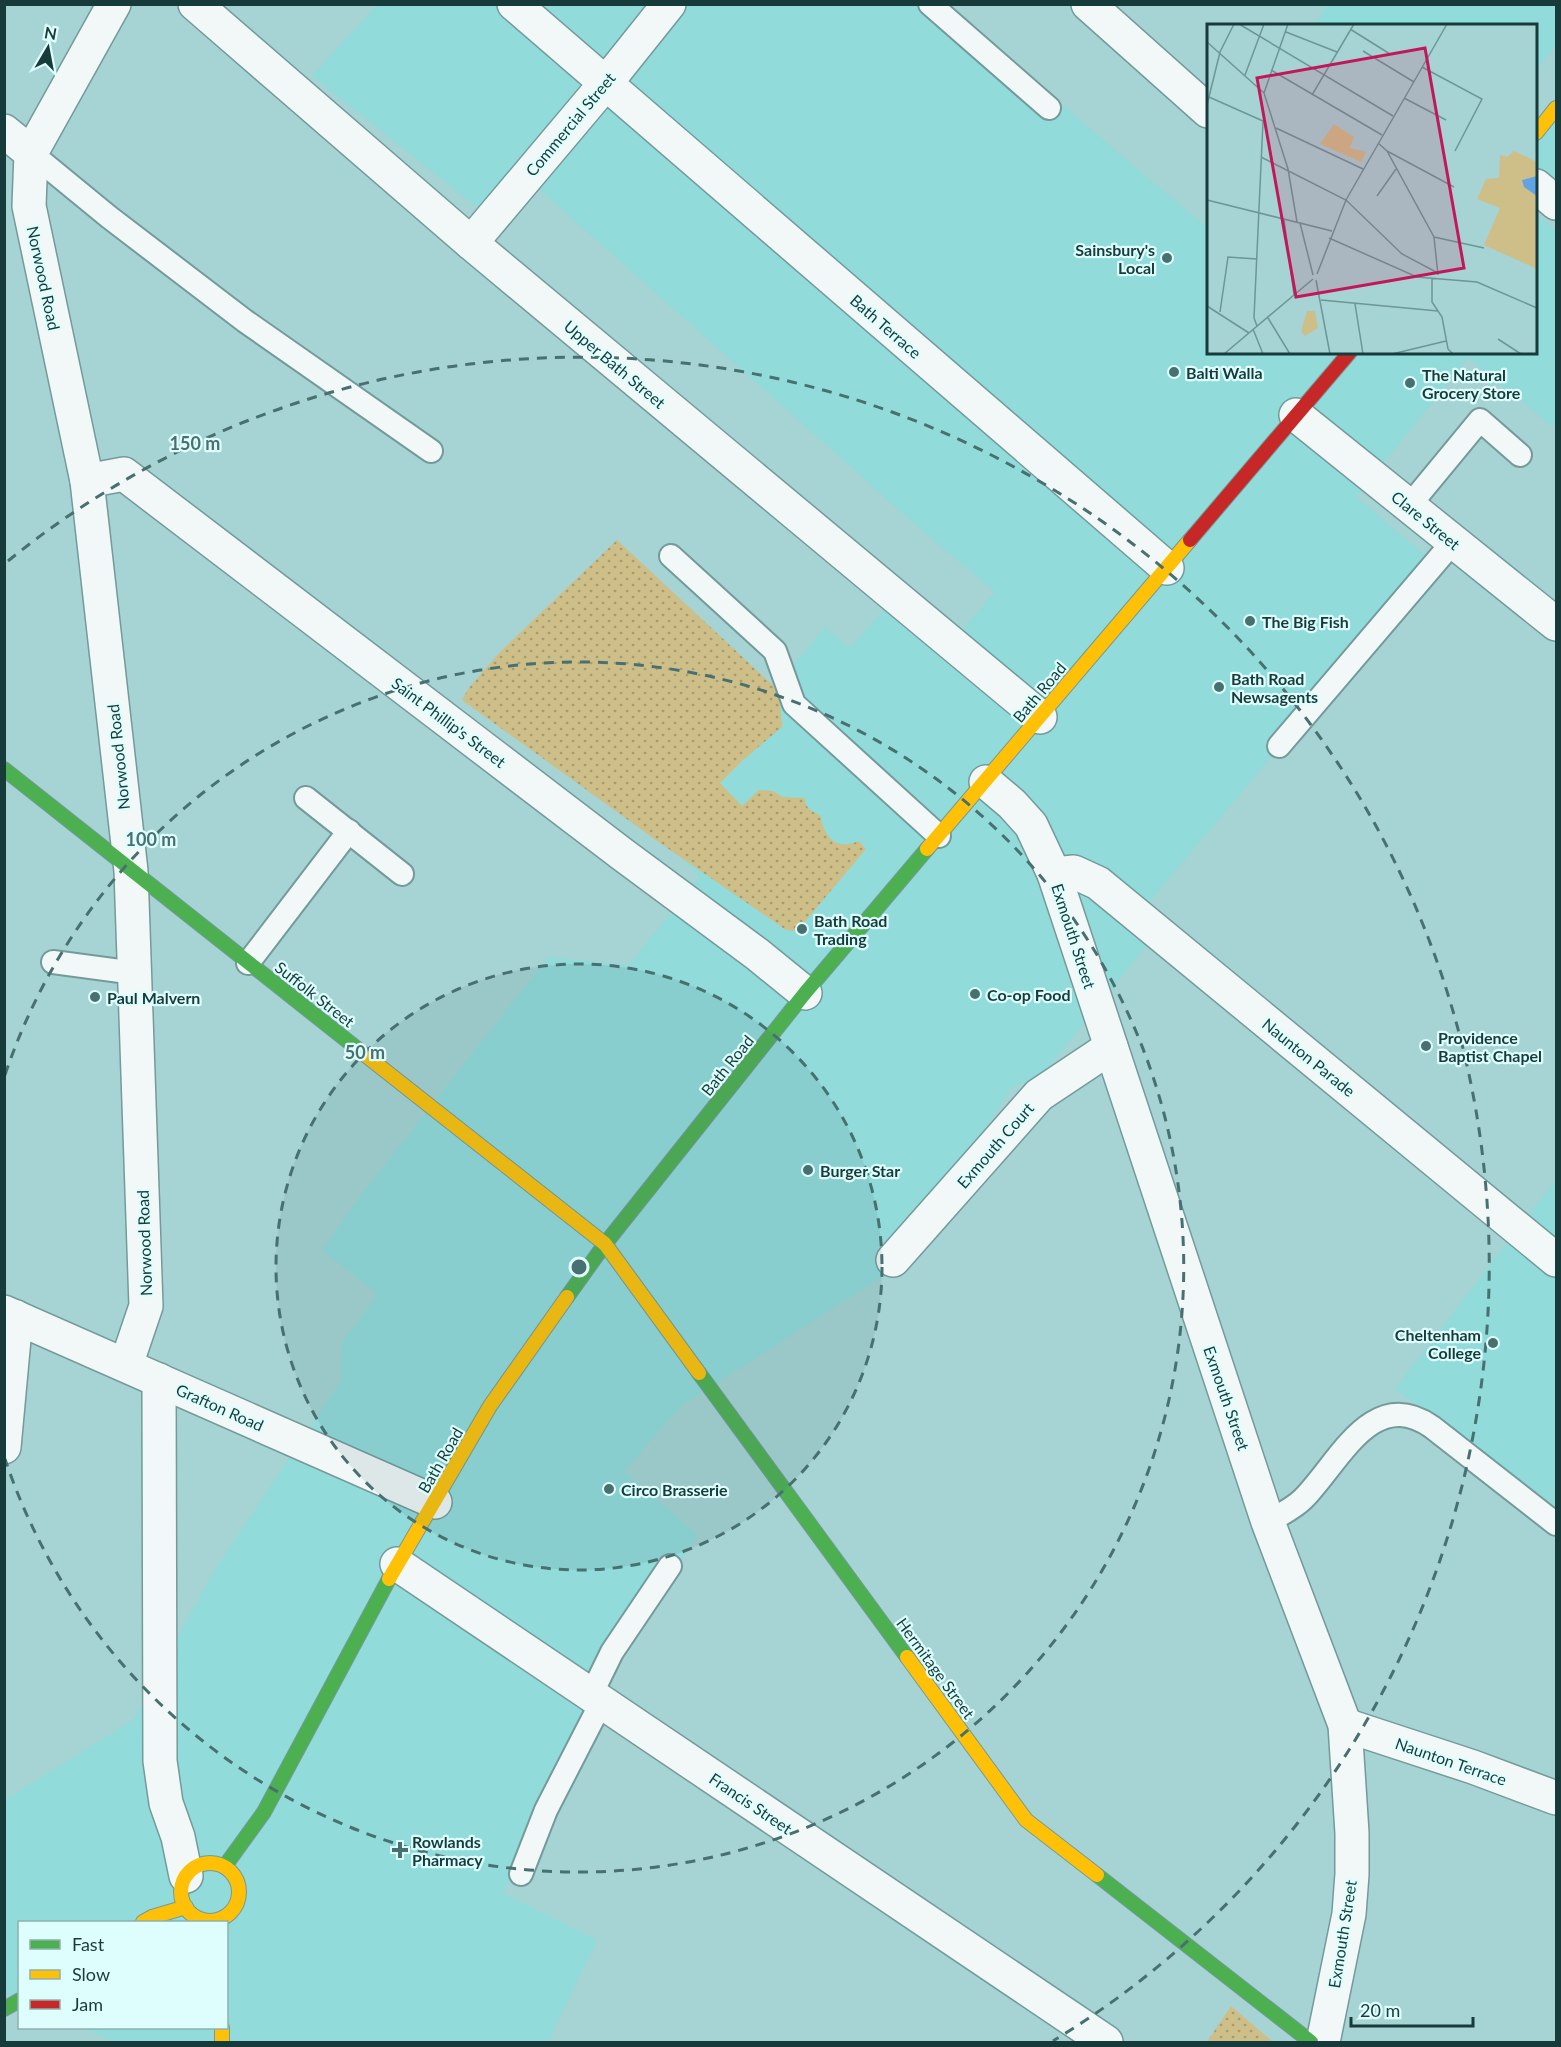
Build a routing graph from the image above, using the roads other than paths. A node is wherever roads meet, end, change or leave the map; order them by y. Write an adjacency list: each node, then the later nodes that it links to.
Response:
1 (114, 4): 13 (street)
2 (195, 4): 16 (street, Upper Bath Street)
3 (514, 4): 7 (street, Bath Terrace)
4 (669, 4): 7 (street, Commercial Street)
5 (930, 4): 8 (lane)
6 (1088, 4): 10 (street)
7 (605, 84): 16 (street, Commercial Street); 25 (street, Bath Terrace)
8 (1048, 108)
9 (1557, 108): 12 (main road)
10 (1207, 109)
11 (4, 131): 13 (street)
12 (1537, 132)
13 (32, 153): 19 (lane); 21 (street, Norwood Road)
14 (1537, 187): 15 (street)
15 (1557, 203)
16 (471, 243): 27 (street, Upper Bath Street)
17 (1348, 354): 18 (main road, Bath Road)
18 (1296, 415): 22 (street, Clare Street); 25 (main road, Bath Road)
19 (431, 452)
20 (1520, 455): 22 (lane)
21 (87, 481): 34 (street, Norwood Road); 40 (street, Saint Phillip's Street)
22 (1409, 506): 23 (street, Clare Street)
23 (1454, 542): 26 (street, Clare Street); 28 (lane)
24 (671, 556): 33 (lane)
25 (1167, 568): 27 (main road, Bath Road)
26 (1557, 624)
27 (1040, 717): 30 (main road, Bath Road)
28 (1279, 746)
29 (4, 769): 34 (main road, Suffolk Street)
30 (986, 782): 33 (main road, Bath Road); 36 (street, Exmouth Street)
31 (306, 798): 32 (lane)
32 (349, 831): 35 (lane); 38 (lane)
33 (939, 836): 40 (main road, Bath Road)
34 (131, 871): 38 (main road, Suffolk Street); 39 (street, Norwood Road)
35 (402, 874)
36 (1054, 874): 41 (street, Exmouth Street); 44 (street, Naunton Parade)
37 (54, 962): 39 (lane)
38 (248, 963): 42 (main road, Suffolk Street)
39 (135, 973): 46 (street, Norwood Road)
40 (805, 993): 42 (main road, Bath Road)
41 (1111, 1047): 43 (street, Exmouth Court); 50 (street, Exmouth Street)
42 (605, 1244): 49 (main road, Bath Road); 66 (main road, Hermitage Street)
43 (893, 1260)
44 (1557, 1260)
45 (10, 1315): 46 (street, Grafton Road); 48 (street)
46 (126, 1365): 47 (street, Grafton Road)
47 (159, 1380): 49 (street, Grafton Road); 59 (street)
48 (4, 1447)
49 (435, 1502): 52 (main road, Bath Road)
50 (1268, 1522): 51 (lane); 55 (street, Exmouth Street)
51 (1557, 1524)
52 (397, 1564): 54 (street, Francis Street); 57 (main road, Bath Road)
53 (670, 1566): 54 (lane)
54 (596, 1699): 58 (lane); 65 (street, Francis Street)
55 (1346, 1725): 56 (street, Naunton Terrace); 67 (street, Exmouth Street)
56 (1557, 1798)
57 (225, 1866): 59 (main road); 62 (main road)
58 (521, 1874)
59 (186, 1891): 60 (main road); 61 (main road)
60 (146, 1921)
61 (207, 1921)
62 (214, 1921)
63 (18, 2001): 64 (main road)
64 (4, 2009)
65 (1106, 2043)
66 (1311, 2043)
67 (1323, 2043)

